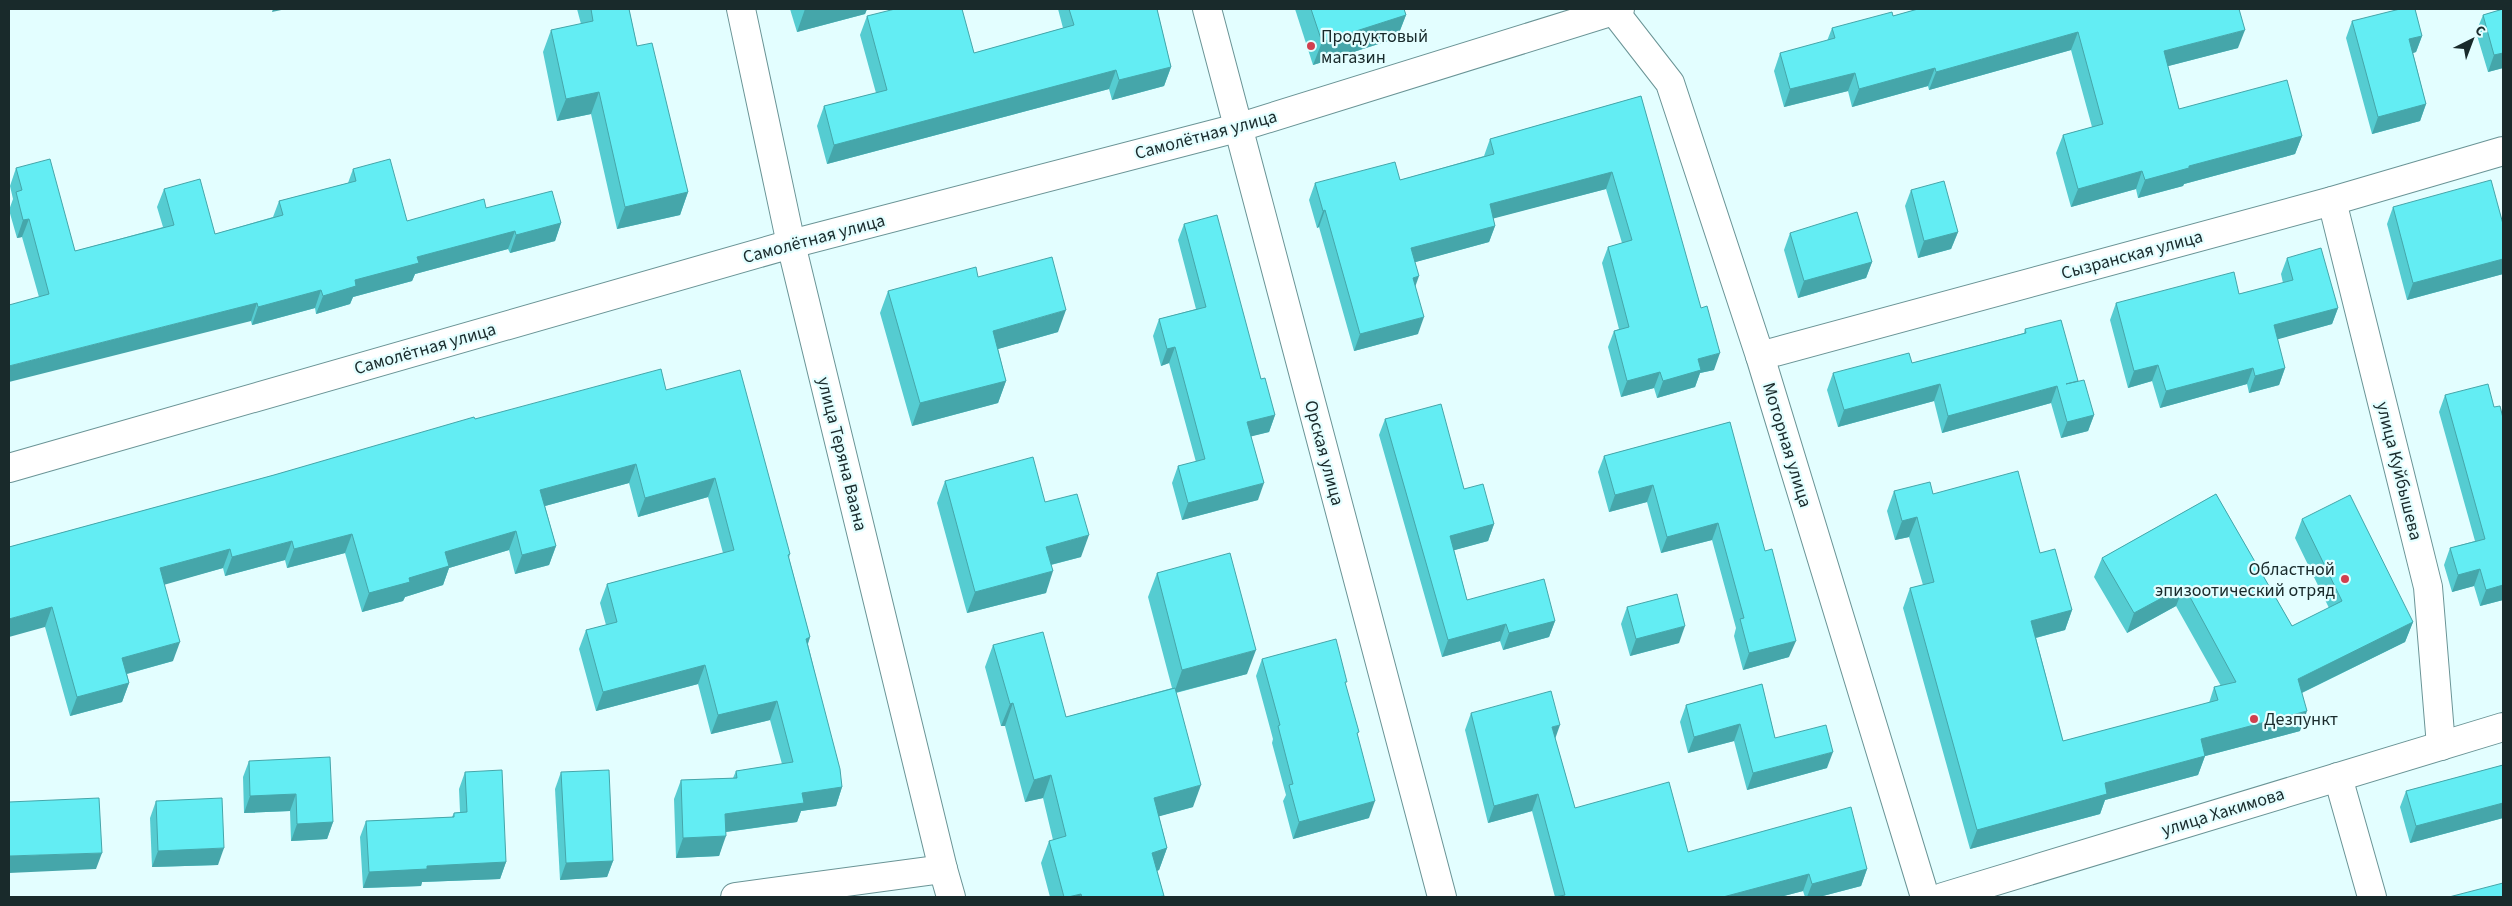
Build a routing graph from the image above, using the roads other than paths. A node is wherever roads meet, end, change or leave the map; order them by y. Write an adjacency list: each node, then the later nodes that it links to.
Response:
1 (741, 9): 7 (street, улица Теряна Ваана)
2 (1207, 9): 4 (street, Орская улица)
3 (1617, 10): 4 (street, Самолётная улица); 8 (street, Моторная улица)
4 (1237, 128): 7 (street, Самолётная улица); 16 (street, Орская улица)
5 (2503, 151): 6 (street, Сызранская улица)
6 (2332, 201): 8 (street, Сызранская улица); 11 (street, улица Куйбышева)
7 (791, 244): 9 (street, Самолётная улица); 13 (street, улица Теряна Ваана)
8 (1760, 356): 17 (street, Моторная улица)
9 (9, 468)
10 (2503, 727): 11 (street, улица Хакимова)
11 (2442, 746): 12 (street, улица Хакимова)
12 (2338, 777): 18 (street, улица Хакимова); 19 (street)
13 (943, 869): 14 (street); 15 (street, улица Теряна Ваана)
14 (735, 897)
15 (951, 897)
16 (1442, 897)
17 (1925, 897)
18 (1943, 897)
19 (2372, 897)

